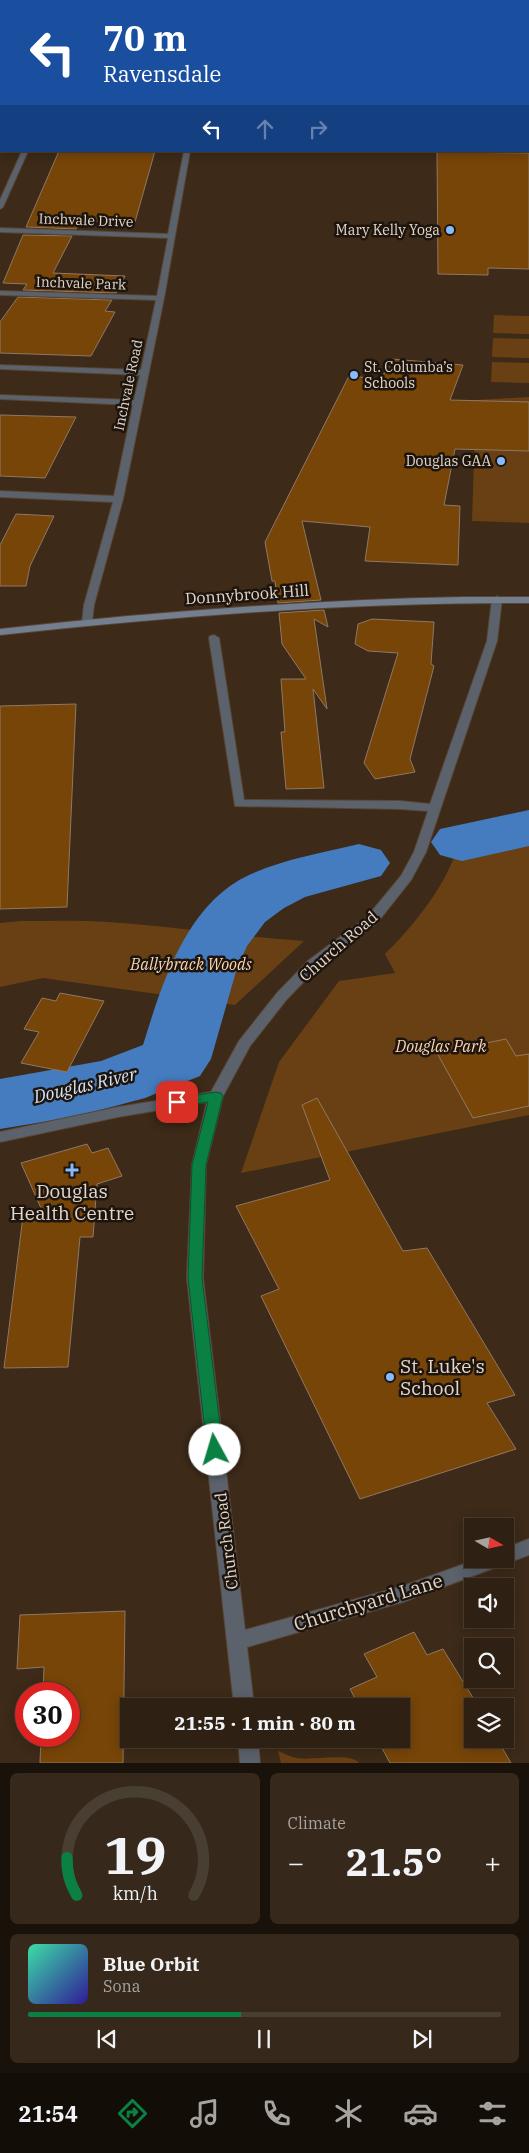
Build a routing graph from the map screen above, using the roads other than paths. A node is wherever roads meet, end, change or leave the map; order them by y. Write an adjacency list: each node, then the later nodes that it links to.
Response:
1 (25, 152): 3 (street)
2 (187, 152): 5 (street, Inchvale Road)
3 (0, 207)
4 (0, 230): 5 (street, Inchvale Drive)
5 (172, 236): 7 (street, Inchvale Road)
6 (0, 293): 7 (street, Inchvale Park)
7 (160, 298): 9 (street, Inchvale Road)
8 (0, 367): 9 (street)
9 (144, 373): 11 (street, Inchvale Road)
10 (0, 397): 11 (street)
11 (138, 403): 13 (street, Inchvale Road)
12 (0, 494): 13 (street)
13 (118, 499): 16 (street, Inchvale Road)
14 (497, 599): 15 (main road, Donnybrook Hill); 16 (main road, Donnybrook Hill); 19 (street, Church Road)
15 (529, 600)
16 (86, 622): 17 (main road, Donnybrook Hill)
17 (0, 632)
18 (214, 638): 19 (street)
19 (435, 808): 20 (street, Church Road)
20 (216, 1096): 21 (street); 25 (street, Church Road)
21 (0, 1137)
22 (529, 1548): 23 (street)
23 (514, 1553)
24 (474, 1568): 25 (street, Churchyard Lane)
25 (237, 1641): 26 (street, Church Road)
26 (243, 1698)
27 (249, 1748): 28 (street)
28 (250, 1763)

